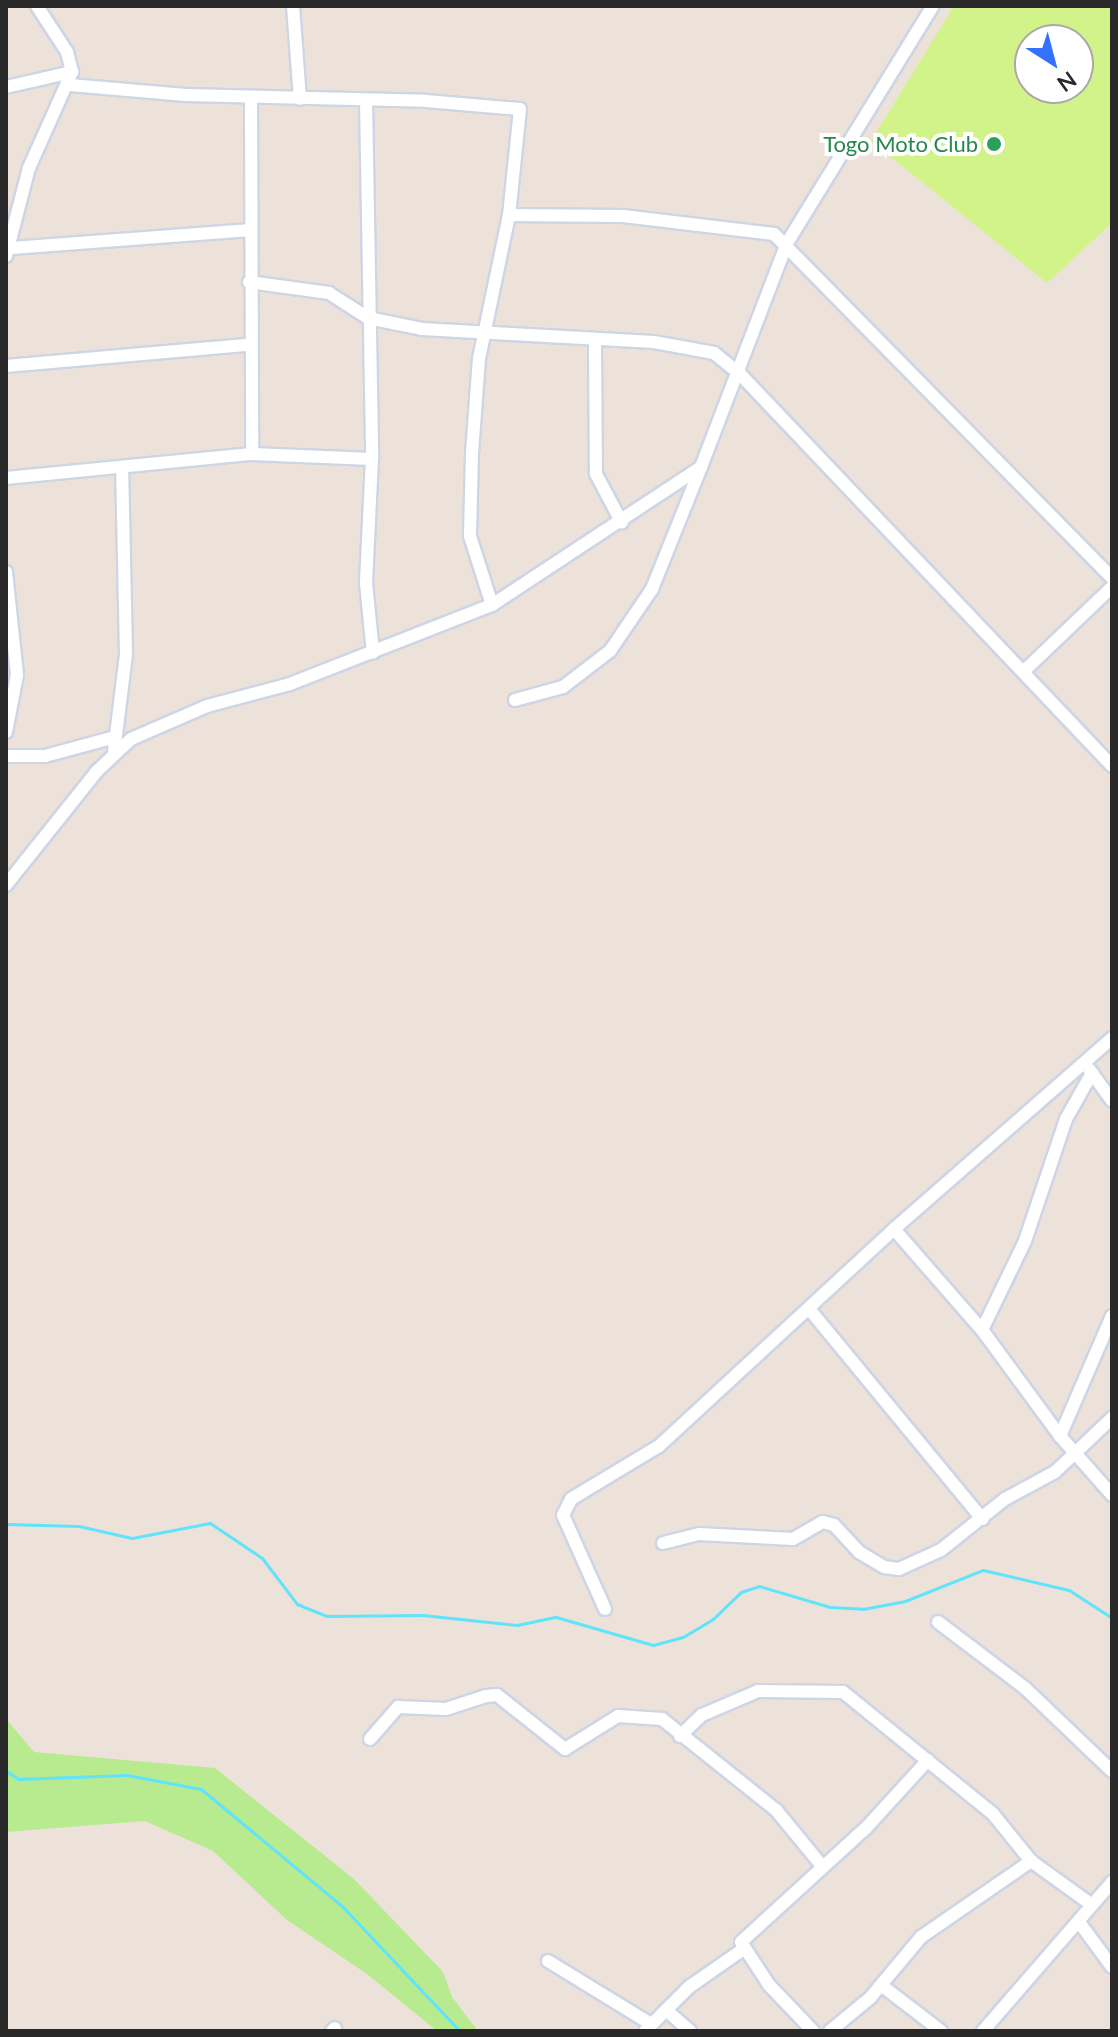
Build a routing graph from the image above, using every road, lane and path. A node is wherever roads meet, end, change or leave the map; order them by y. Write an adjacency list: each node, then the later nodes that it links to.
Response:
1 (37, 6): 4 (street)
2 (293, 6): 7 (street)
3 (933, 6): 11 (street)
4 (71, 78): 5 (street); 6 (street); 12 (street)
5 (6, 87)
6 (251, 97): 7 (street); 10 (street)
7 (300, 99): 8 (street)
8 (366, 101): 9 (street); 14 (street)
9 (509, 215): 11 (street); 15 (street)
10 (248, 230): 12 (street); 13 (street)
11 (787, 243): 19 (street); 27 (street)
12 (9, 244)
13 (249, 282): 14 (street); 17 (street)
14 (368, 318): 15 (street); 21 (street)
15 (484, 334): 16 (street); 29 (street)
16 (595, 342): 19 (street); 25 (street)
17 (248, 345): 18 (street); 20 (street)
18 (6, 366)
19 (740, 374): 22 (street); 31 (street)
20 (252, 454): 21 (street); 23 (street)
21 (372, 459): 30 (street)
22 (701, 467): 25 (street); 32 (street)
23 (122, 468): 24 (street); 34 (street)
24 (6, 478)
25 (622, 523): 29 (street)
26 (6, 572): 33 (street)
27 (1112, 578)
28 (1112, 587): 31 (street)
29 (492, 605): 30 (street)
30 (373, 653): 35 (street)
31 (1023, 672): 37 (street)
32 (515, 700)
33 (6, 732)
34 (115, 737): 35 (street); 36 (street)
35 (114, 751): 38 (street)
36 (6, 756)
37 (1112, 766)
38 (6, 885)
39 (1112, 1038): 40 (street)
40 (1083, 1059): 41 (street); 43 (street)
41 (1092, 1073): 42 (street); 46 (street)
42 (1112, 1101)
43 (894, 1229): 44 (street); 46 (street)
44 (810, 1310): 51 (street); 53 (street)
45 (1112, 1316): 48 (street)
46 (982, 1330): 48 (street)
47 (1112, 1418): 49 (street)
48 (1060, 1436): 49 (street)
49 (1076, 1452): 50 (street); 51 (street)
50 (1112, 1495)
51 (982, 1519): 52 (street)
52 (663, 1543)
53 (605, 1609)
54 (938, 1622): 58 (street)
55 (680, 1736): 56 (street); 57 (street); 60 (street)
56 (370, 1739)
57 (928, 1760): 59 (street); 60 (street)
58 (1112, 1771)
59 (1031, 1861): 62 (street); 67 (street)
60 (822, 1866): 64 (street)
61 (1112, 1882): 62 (street)
62 (1092, 1905): 63 (street)
63 (1079, 1922): 66 (street); 74 (street)
64 (745, 1948): 68 (street); 71 (street)
65 (548, 1961): 69 (street)
66 (1112, 1967)
67 (881, 1985): 72 (street); 73 (street)
68 (666, 2010): 69 (street); 70 (street)
69 (648, 2028)
70 (690, 2031)
71 (813, 2031)
72 (830, 2031)
73 (941, 2031)
74 (983, 2031)

